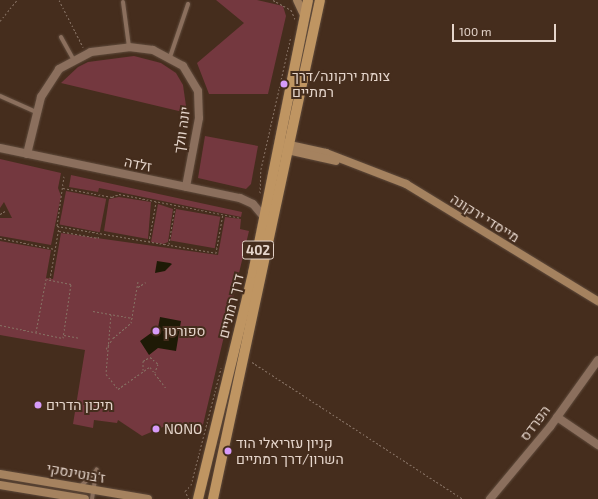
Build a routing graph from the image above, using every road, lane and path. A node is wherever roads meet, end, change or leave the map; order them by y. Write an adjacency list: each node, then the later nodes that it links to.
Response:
1 (17, 0): 10 (path)
2 (59, 0): 15 (path)
3 (273, 0): 11 (path)
4 (297, 0): 9 (street)
5 (308, 0): 9 (main road, דרך רמתיים / 402)
6 (320, 0): 21 (main road, דרך רמתיים / 402)
7 (123, 2): 14 (lane)
8 (188, 4): 16 (lane)
9 (305, 17): 20 (main road, דרך רמתיים / 402)
10 (0, 21)
11 (295, 22)
12 (293, 29): 27 (path)
13 (61, 37): 17 (lane)
14 (129, 47): 15 (street, יונה וולך); 16 (street, יונה וולך)
15 (86, 53): 17 (street, יונה וולך)
16 (170, 57): 25 (street, יונה וולך)
17 (73, 59): 19 (street, יונה וולך)
18 (0, 96): 19 (lane)
19 (36, 112): 23 (street, יונה וולך)
20 (277, 146): 21 (street, מייסדי ירקונה); 33 (main road, דרך רמתיים / 402)
21 (289, 147): 46 (street, מייסדי ירקונה); 57 (main road, דרך רמתיים / 402)
22 (0, 148): 23 (street, זלדה)
23 (27, 154): 25 (street, זלדה)
24 (64, 176): 26 (path)
25 (186, 187): 33 (street, זלדה)
26 (62, 188): 28 (path); 35 (path)
27 (260, 188)
28 (156, 202): 29 (path); 39 (path)
29 (175, 207): 32 (path); 40 (path)
30 (7, 210): 31 (path)
31 (0, 214)
32 (222, 215): 34 (path); 40 (path)
33 (264, 217): 68 (main road, דרך רמתיים / 402)
34 (241, 218)
35 (59, 227): 36 (path); 37 (path)
36 (59, 231): 37 (path); 41 (path)
37 (99, 234): 39 (path)
38 (0, 238): 41 (path)
39 (149, 243): 40 (path)
40 (169, 245)
41 (55, 249): 42 (path)
42 (50, 279): 51 (path); 52 (path)
43 (138, 281): 45 (path)
44 (146, 282): 45 (path)
45 (137, 287): 49 (path)
46 (598, 301)
47 (93, 311): 48 (path)
48 (111, 314): 49 (path); 53 (path)
49 (132, 318): 54 (path)
50 (0, 325): 51 (path)
51 (36, 332): 52 (path)
52 (63, 335): 55 (path)
53 (108, 336): 54 (path); 56 (path)
54 (114, 337): 56 (path)
55 (79, 338)
56 (105, 351): 60 (path)
57 (245, 358): 75 (main road, דרך רמתיים / 402); 76 (path)
58 (598, 360): 63 (street, הפרדס)
59 (222, 363): 73 (path)
60 (144, 371): 61 (path); 61 (path)
61 (154, 372): 62 (path)
62 (166, 388)
63 (557, 417): 64 (street); 77 (street, הפרדס)
64 (598, 445)
65 (0, 474): 67 (street, ז'בוטינסקי)
66 (0, 485): 70 (street, ז'בוטינסקי)
67 (80, 487): 69 (street, ז'בוטינסקי); 69 (lane)
68 (200, 488): 73 (main road); 74 (main road, דרך רמתיים / 402)
69 (94, 489): 71 (lane); 72 (street, ז'בוטינסקי)
70 (85, 499)
71 (92, 499)
72 (148, 499)
73 (189, 499)
74 (198, 499)
75 (213, 499)
76 (463, 499)
77 (490, 499)

